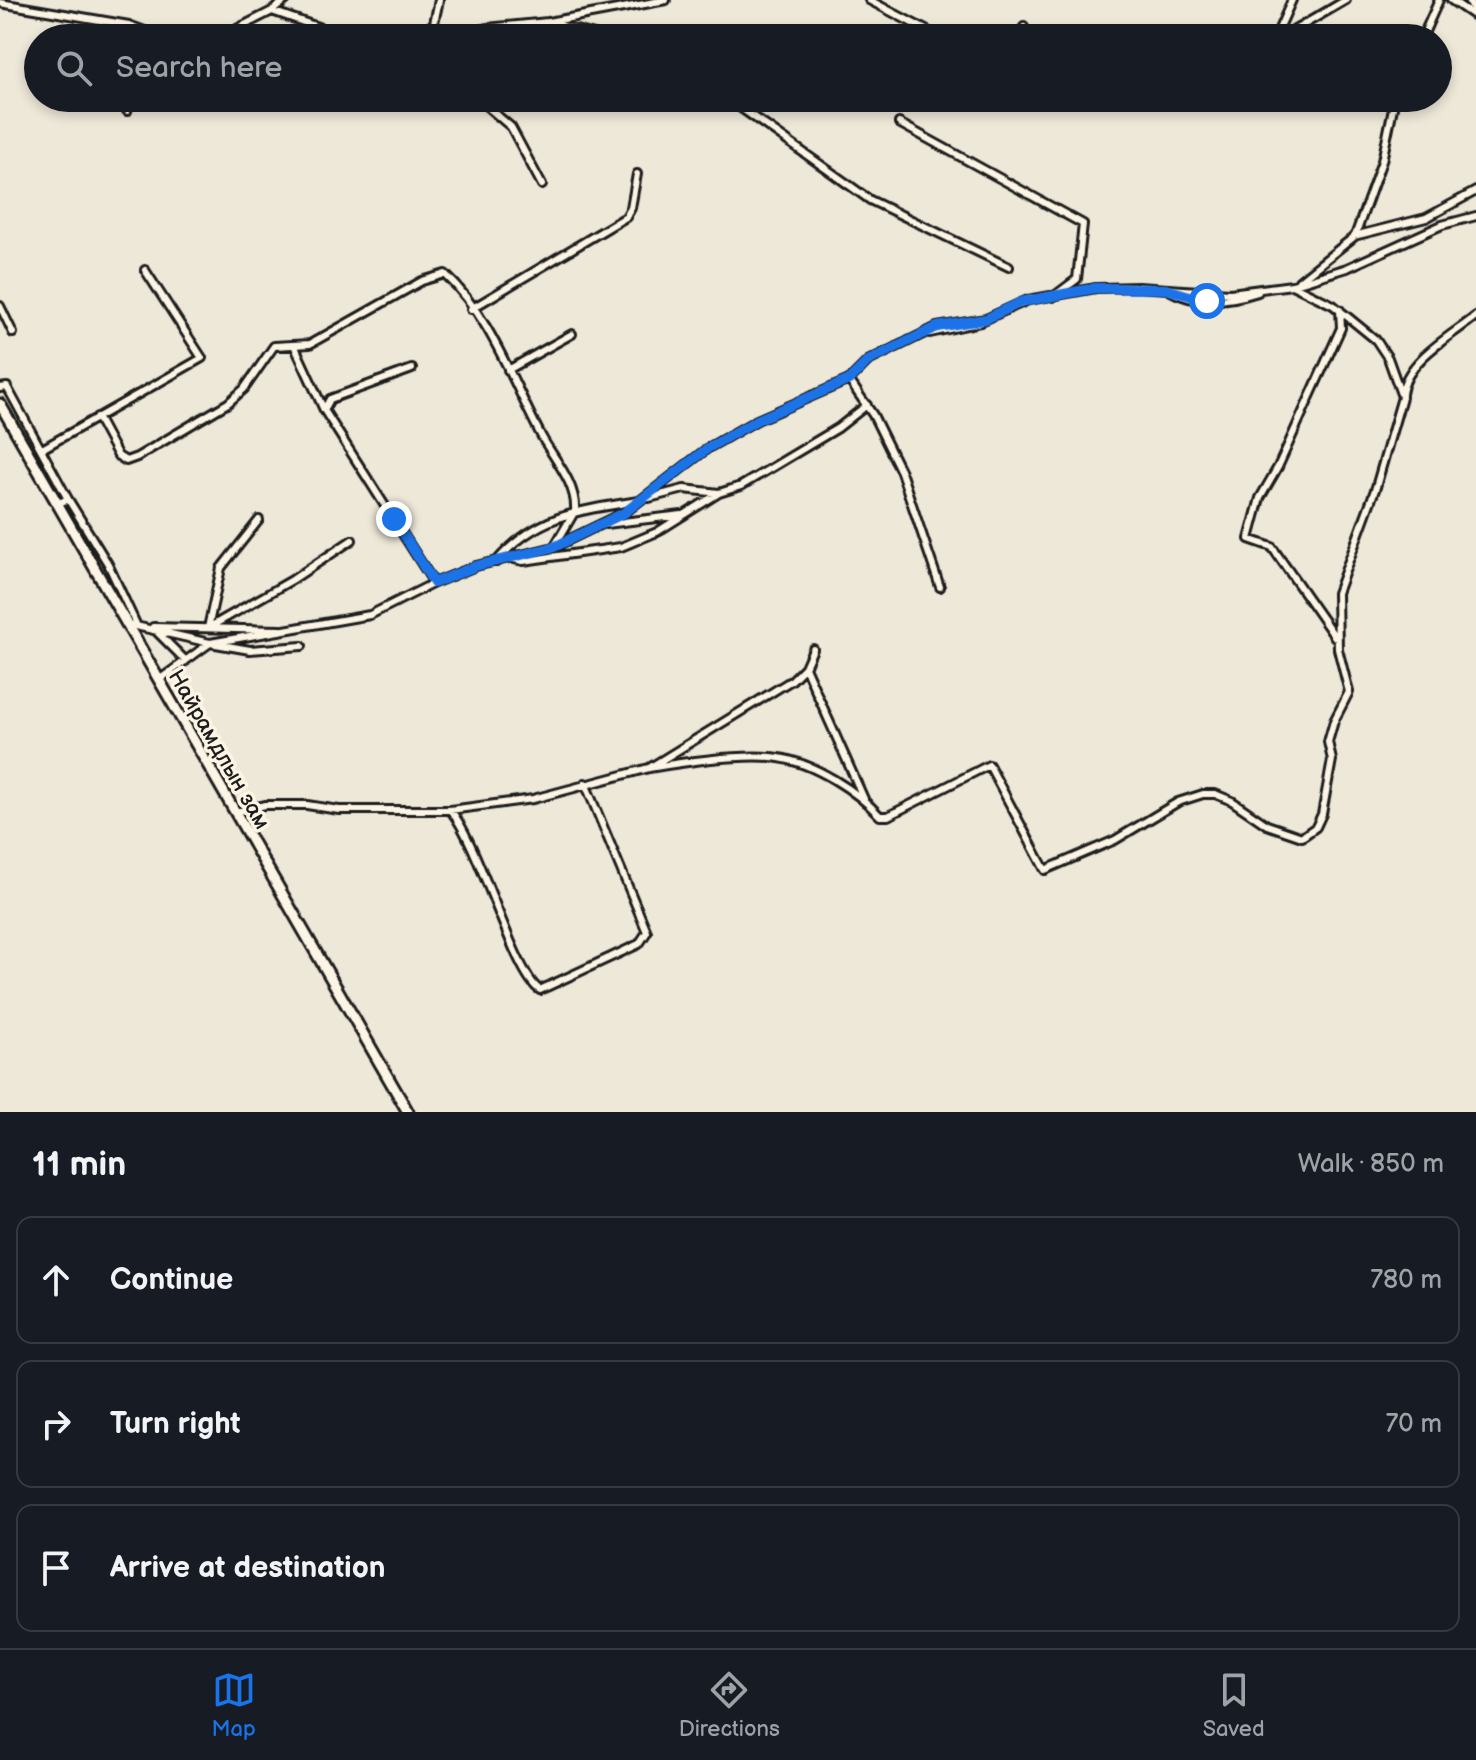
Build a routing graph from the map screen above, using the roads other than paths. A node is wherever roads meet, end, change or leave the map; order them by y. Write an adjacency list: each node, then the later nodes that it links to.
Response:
1 (286, 0): 11 (street)
2 (439, 0): 17 (street)
3 (666, 0): 13 (street)
4 (869, 0): 20 (street)
5 (1292, 0): 21 (street)
6 (1346, 0): 22 (street)
7 (1439, 0): 23 (street)
8 (1451, 0): 12 (street)
9 (1468, 0): 12 (street)
10 (0, 3): 14 (street)
11 (272, 11): 15 (street); 16 (street)
12 (1476, 16)
13 (548, 22): 18 (street); 19 (street)
14 (123, 24)
15 (246, 24)
16 (309, 24)
17 (433, 24)
18 (528, 24)
19 (555, 24)
20 (914, 24)
21 (1281, 24)
22 (1305, 24)
23 (1428, 24)
24 (493, 112): 29 (street)
25 (747, 112): 33 (street)
26 (1392, 112): 32 (street)
27 (899, 123): 36 (street)
28 (637, 174): 38 (street)
29 (542, 185)
30 (1476, 191): 32 (street)
31 (1476, 216): 35 (street)
32 (1354, 236): 35 (street)
33 (1009, 267)
34 (145, 270): 52 (street)
35 (1294, 284): 36 (street); 39 (street)
36 (1053, 297): 46 (street)
37 (0, 306): 41 (street)
38 (471, 309): 43 (street); 45 (street)
39 (1340, 310): 48 (street); 72 (street)
40 (1476, 316): 48 (street)
41 (13, 333)
42 (572, 334): 45 (street)
43 (295, 347): 51 (street); 52 (street)
44 (412, 369): 51 (street)
45 (508, 370): 58 (street)
46 (849, 380): 50 (street); 56 (street)
47 (0, 388): 53 (street)
48 (1402, 397): 72 (street)
49 (0, 404): 57 (main road, Найрамдлын зам)
50 (867, 405): 54 (street); 67 (street)
51 (324, 410): 66 (street)
52 (97, 417): 53 (street)
53 (42, 449): 55 (street)
54 (719, 493): 56 (street); 59 (street)
55 (68, 499): 57 (street); 68 (street)
56 (642, 501): 58 (street); 61 (street)
57 (57, 504): 68 (main road, Найрамдлын зам)
58 (575, 511): 63 (street); 65 (street)
59 (686, 514): 61 (street); 64 (street)
60 (259, 520): 70 (street)
61 (601, 524): 63 (street)
62 (352, 540): 70 (street)
63 (554, 547): 64 (street)
64 (510, 558): 65 (street)
65 (496, 562): 66 (street)
66 (434, 583): 71 (street)
67 (940, 587)
68 (132, 624): 69 (street); 78 (main road, Найрамдлын зам)
69 (152, 628): 70 (street); 73 (street); 76 (street)
70 (208, 628): 71 (street)
71 (285, 630): 73 (street)
72 (1337, 640): 81 (street)
73 (210, 643): 74 (street); 76 (street)
74 (302, 646)
75 (813, 649): 77 (street)
76 (186, 661): 78 (street)
77 (805, 667): 79 (street); 81 (street)
78 (159, 680): 83 (main road, Найрамдлын зам)
79 (649, 768): 80 (street); 81 (street)
80 (585, 783): 82 (street); 82 (street)
81 (865, 800)
82 (450, 810): 83 (street)
83 (236, 812): 84 (main road, Найрамдлын зам)
84 (408, 1112)

